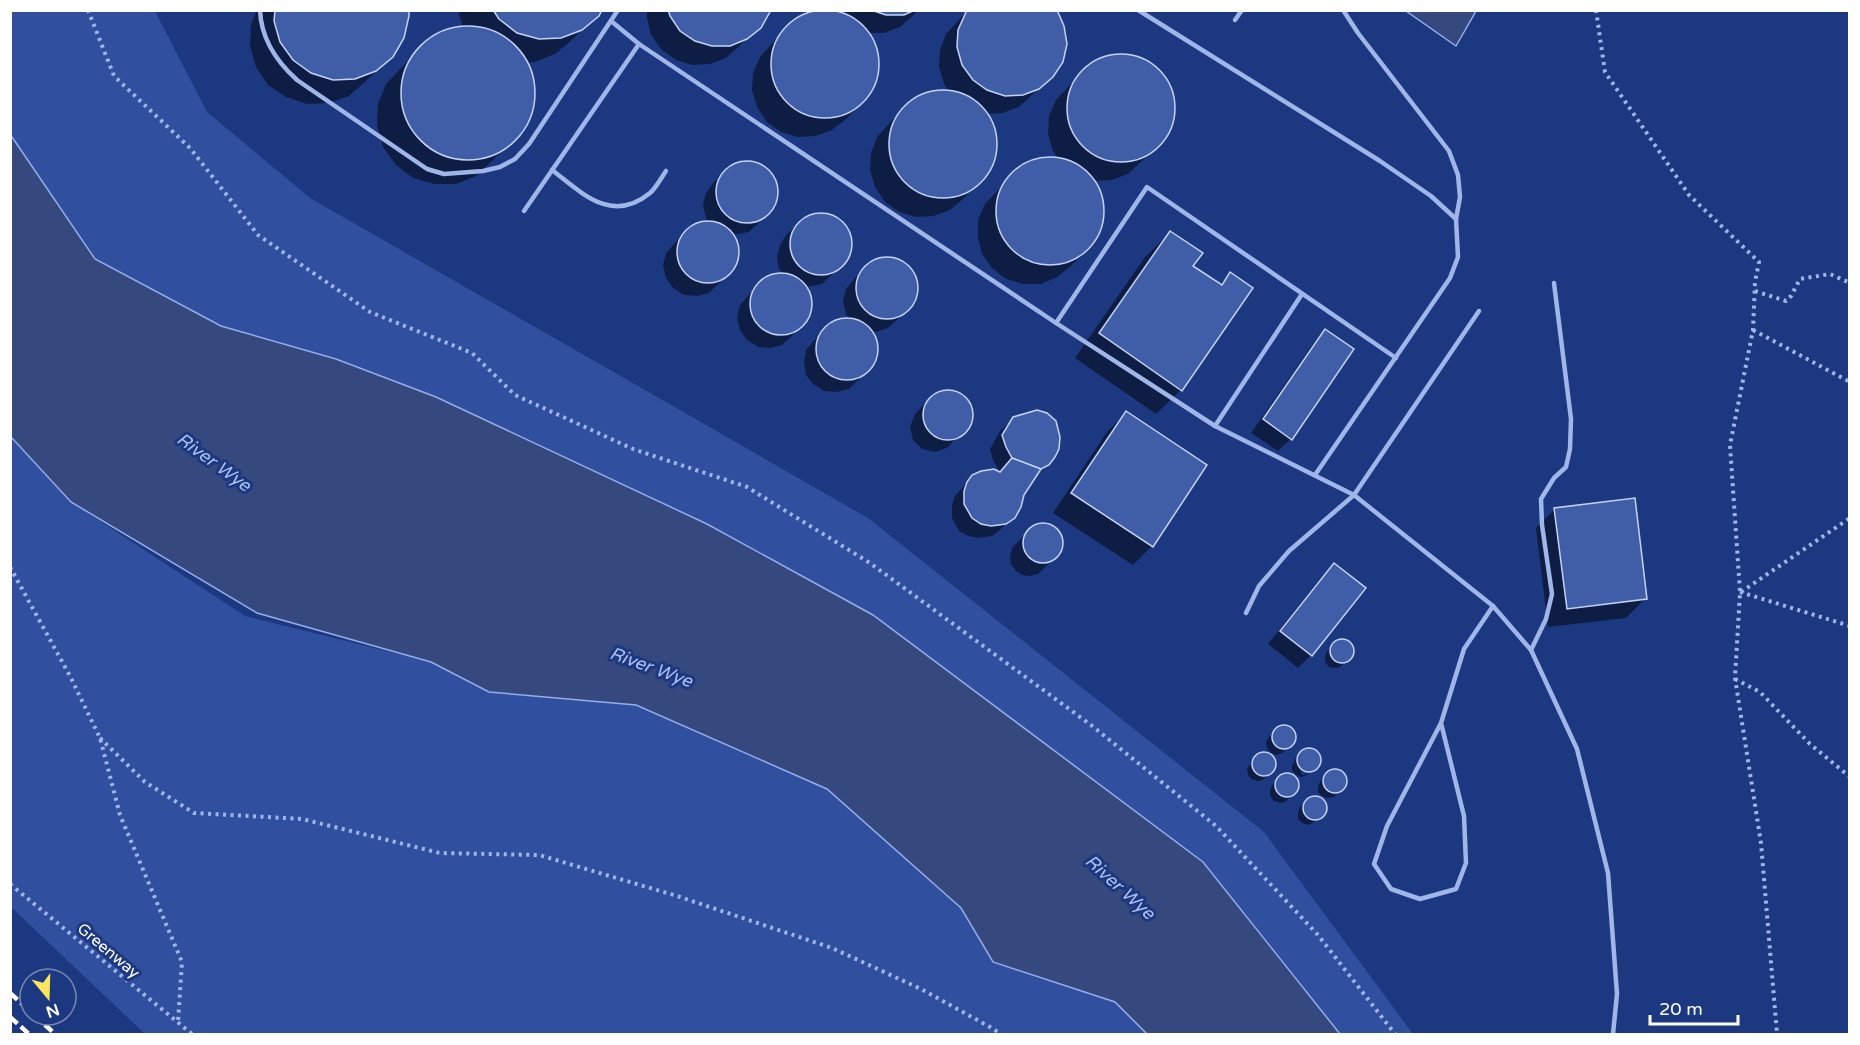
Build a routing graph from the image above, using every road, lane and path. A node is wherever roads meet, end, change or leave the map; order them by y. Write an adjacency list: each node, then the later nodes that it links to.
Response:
1 (88, 10): 42 (path)
2 (260, 10): 9 (lane)
3 (618, 10): 9 (lane)
4 (1138, 10): 14 (lane)
5 (1242, 10): 8 (lane)
6 (1343, 10): 14 (lane)
7 (1596, 10): 17 (path)
8 (1235, 20)
9 (611, 21): 10 (lane)
10 (639, 44): 11 (lane); 20 (lane)
11 (552, 170): 12 (lane); 13 (lane)
12 (666, 171)
13 (524, 211)
14 (1456, 219): 22 (lane)
15 (1554, 283): 33 (lane)
16 (1850, 283): 17 (path)
17 (1755, 291): 21 (path)
18 (1302, 294): 20 (lane); 22 (lane); 24 (lane)
19 (1479, 311): 26 (lane)
20 (1056, 324): 24 (lane)
21 (1753, 330): 23 (path); 29 (path)
22 (1396, 358): 25 (lane)
23 (1850, 382)
24 (1215, 426): 25 (lane)
25 (1315, 475): 26 (lane)
26 (1354, 495): 30 (lane); 31 (lane)
27 (1850, 518): 29 (path)
28 (10, 567): 36 (path)
29 (1740, 592): 32 (path); 34 (path)
30 (1493, 606): 33 (lane); 35 (lane)
31 (1246, 614)
32 (1850, 626)
33 (1531, 650): 43 (lane)
34 (1735, 678): 37 (path); 44 (path)
35 (1441, 723): 35 (lane)
36 (100, 738): 39 (path); 41 (path)
37 (1850, 777)
38 (10, 884): 39 (path, Greenway)
39 (178, 1022): 40 (path, Greenway)
40 (192, 1035)
41 (1001, 1035)
42 (1395, 1035)
43 (1613, 1035)
44 (1777, 1035)

